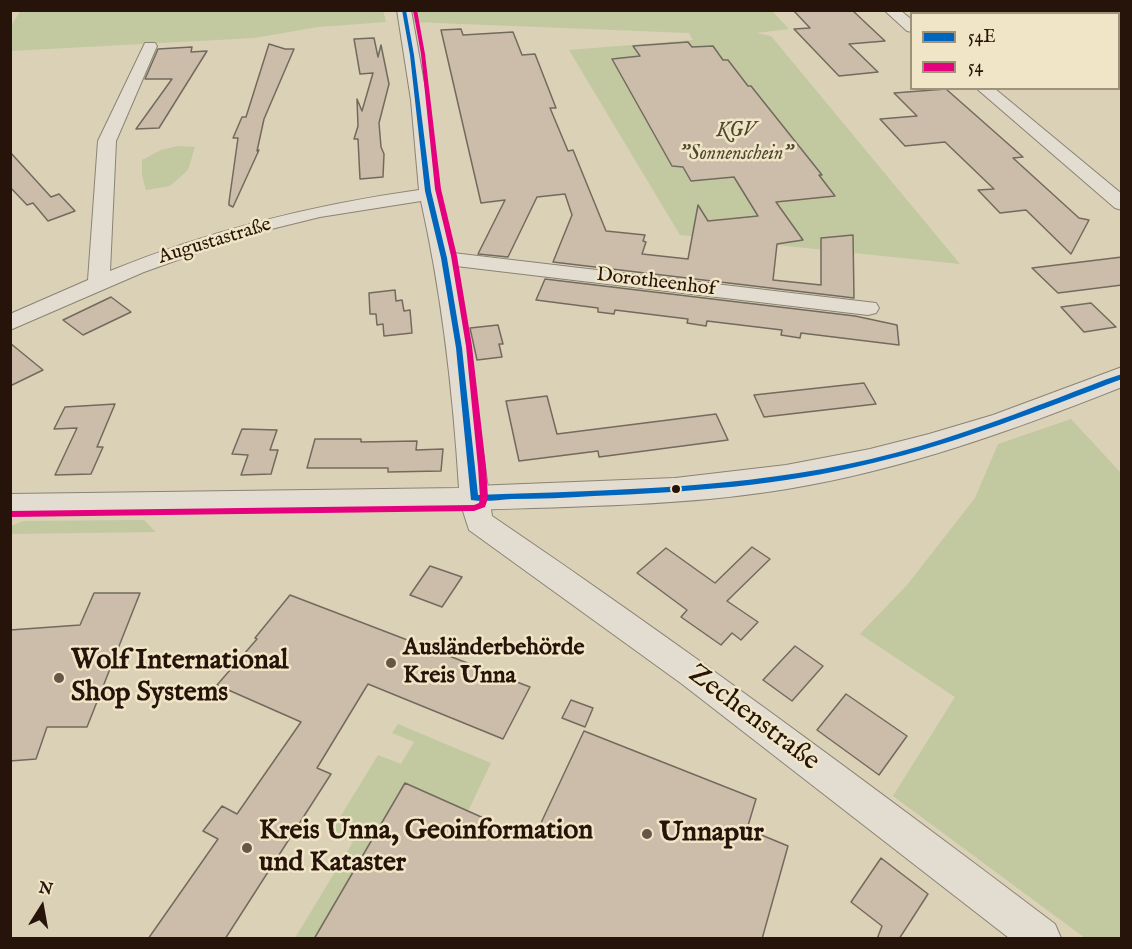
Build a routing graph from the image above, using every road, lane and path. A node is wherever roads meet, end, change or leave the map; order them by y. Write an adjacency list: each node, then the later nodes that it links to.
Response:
1 (404, 10): 6 (street, Zechenstraße)
2 (891, 10): 3 (street)
3 (910, 26)
4 (150, 46): 9 (street)
5 (986, 90): 7 (street)
6 (429, 194): 8 (street, Zechenstraße); 9 (street, Augustastraße)
7 (1122, 204)
8 (444, 258): 10 (street, Dorotheenhof); 13 (street, Zechenstraße)
9 (99, 282): 11 (street, Augustastraße)
10 (868, 308)
11 (10, 323)
12 (1122, 376): 13 (street)
13 (474, 498): 14 (street); 15 (street, Zechenstraße)
14 (10, 504)
15 (1041, 939)

